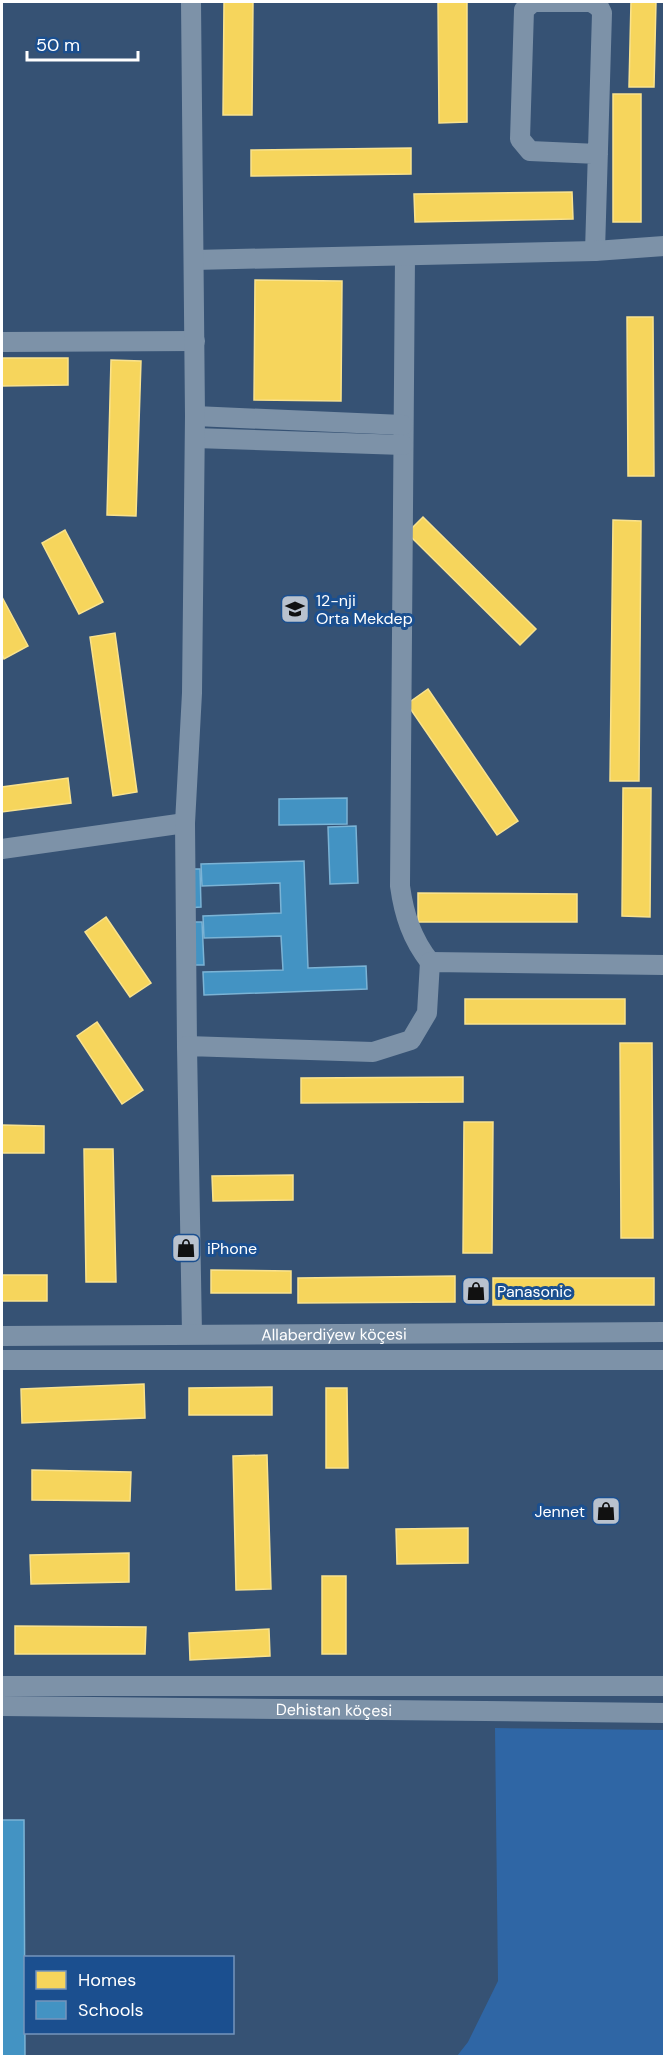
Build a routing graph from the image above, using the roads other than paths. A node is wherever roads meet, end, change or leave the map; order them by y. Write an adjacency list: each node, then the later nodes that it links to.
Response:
1 (191, 2): 6 (street)
2 (598, 154): 2 (street); 4 (street)
3 (664, 246): 4 (street)
4 (595, 251): 5 (street)
5 (405, 256): 6 (street); 10 (street)
6 (194, 260): 7 (street)
7 (195, 341): 8 (street); 9 (street)
8 (2, 342)
9 (195, 416): 10 (street); 11 (street)
10 (403, 425): 12 (street)
11 (195, 438): 12 (street); 13 (street)
12 (403, 445): 15 (street)
13 (186, 823): 14 (street); 17 (street)
14 (2, 849)
15 (430, 962): 16 (street); 17 (street)
16 (664, 965)
17 (187, 1046): 19 (street)
18 (664, 1332): 19 (street, Allaberdiýew köçesi)
19 (192, 1334): 20 (street, Allaberdiýew köçesi)
20 (2, 1336)
21 (2, 1360): 22 (street, Allaberdiýew köçesi)
22 (664, 1360)
23 (2, 1686): 24 (street, Dehistan köçesi)
24 (664, 1686)
25 (2, 1706): 26 (street, Dehistan köçesi)
26 (664, 1713)

